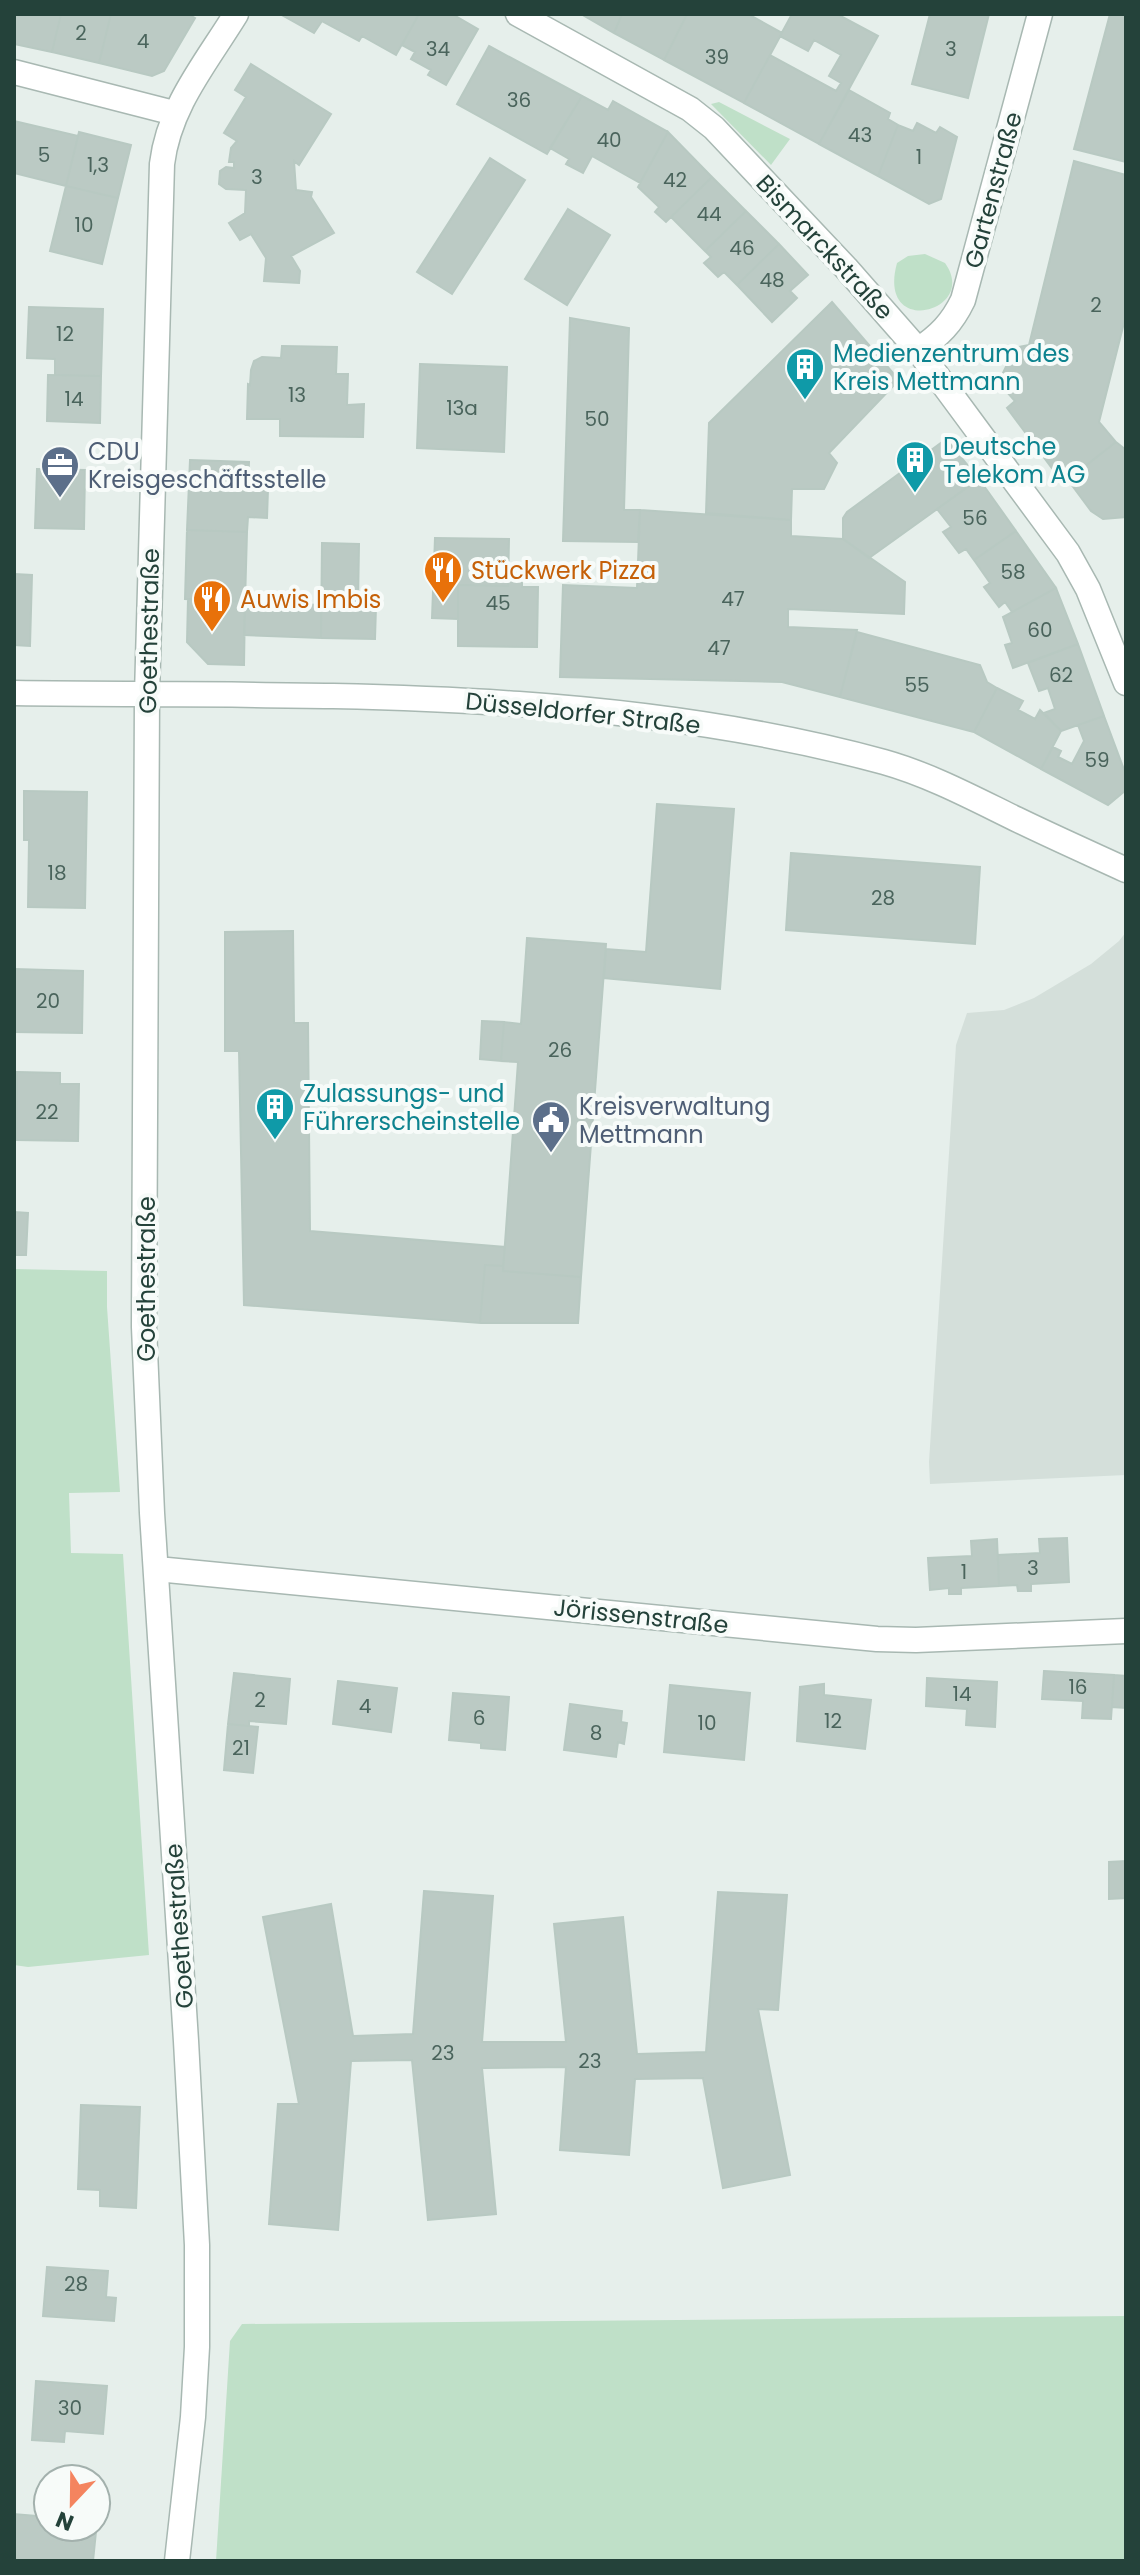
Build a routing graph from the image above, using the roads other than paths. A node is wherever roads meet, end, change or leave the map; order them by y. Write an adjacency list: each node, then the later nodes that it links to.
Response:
1 (236, 14): 5 (street, Goethestraße)
2 (518, 14): 6 (street, Bismarckstraße)
3 (1040, 14): 6 (street, Gartenstraße)
4 (14, 72): 5 (street)
5 (174, 113): 9 (street, Goethestraße)
6 (918, 350): 7 (street, Bismarckstraße)
7 (1126, 683)
8 (14, 693): 9 (street, Düsseldorfer Straße)
9 (147, 695): 10 (street, Düsseldorfer Straße); 11 (street, Goethestraße)
10 (1126, 870)
11 (157, 1569): 12 (street, Jörissenstraße); 13 (street, Goethestraße)
12 (1126, 1631)
13 (177, 2561)

